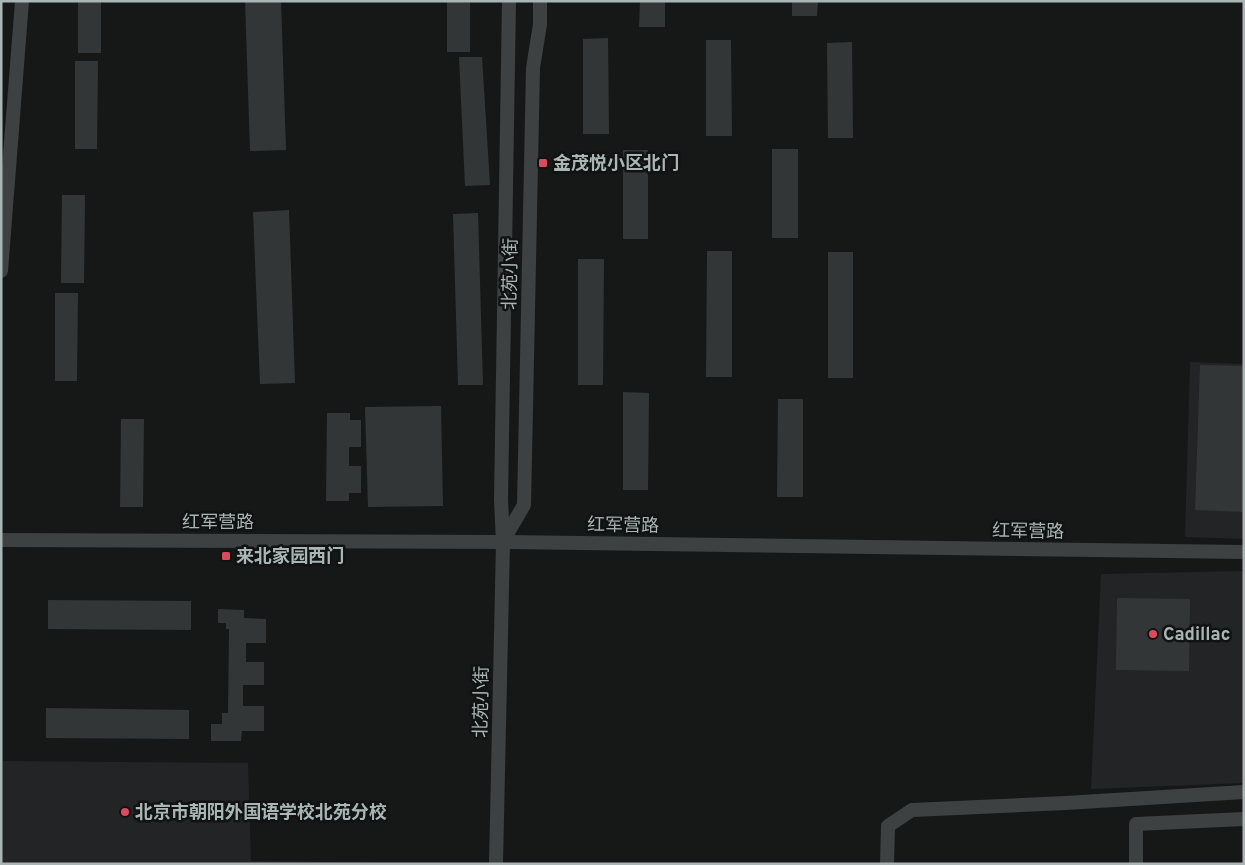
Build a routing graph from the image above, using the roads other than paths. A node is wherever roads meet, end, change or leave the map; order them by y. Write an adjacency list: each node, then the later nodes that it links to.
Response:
1 (22, 1): 4 (street)
2 (509, 1): 6 (street, 北苑小街)
3 (540, 1): 6 (street, 北苑小街)
4 (1, 271)
5 (1, 540): 6 (street, 红军营路)
6 (503, 542): 7 (street, 红军营路); 10 (street, 北苑小街)
7 (1244, 552)
8 (1244, 792): 11 (street)
9 (1244, 819): 12 (street)
10 (496, 864)
11 (888, 864)
12 (1136, 864)

